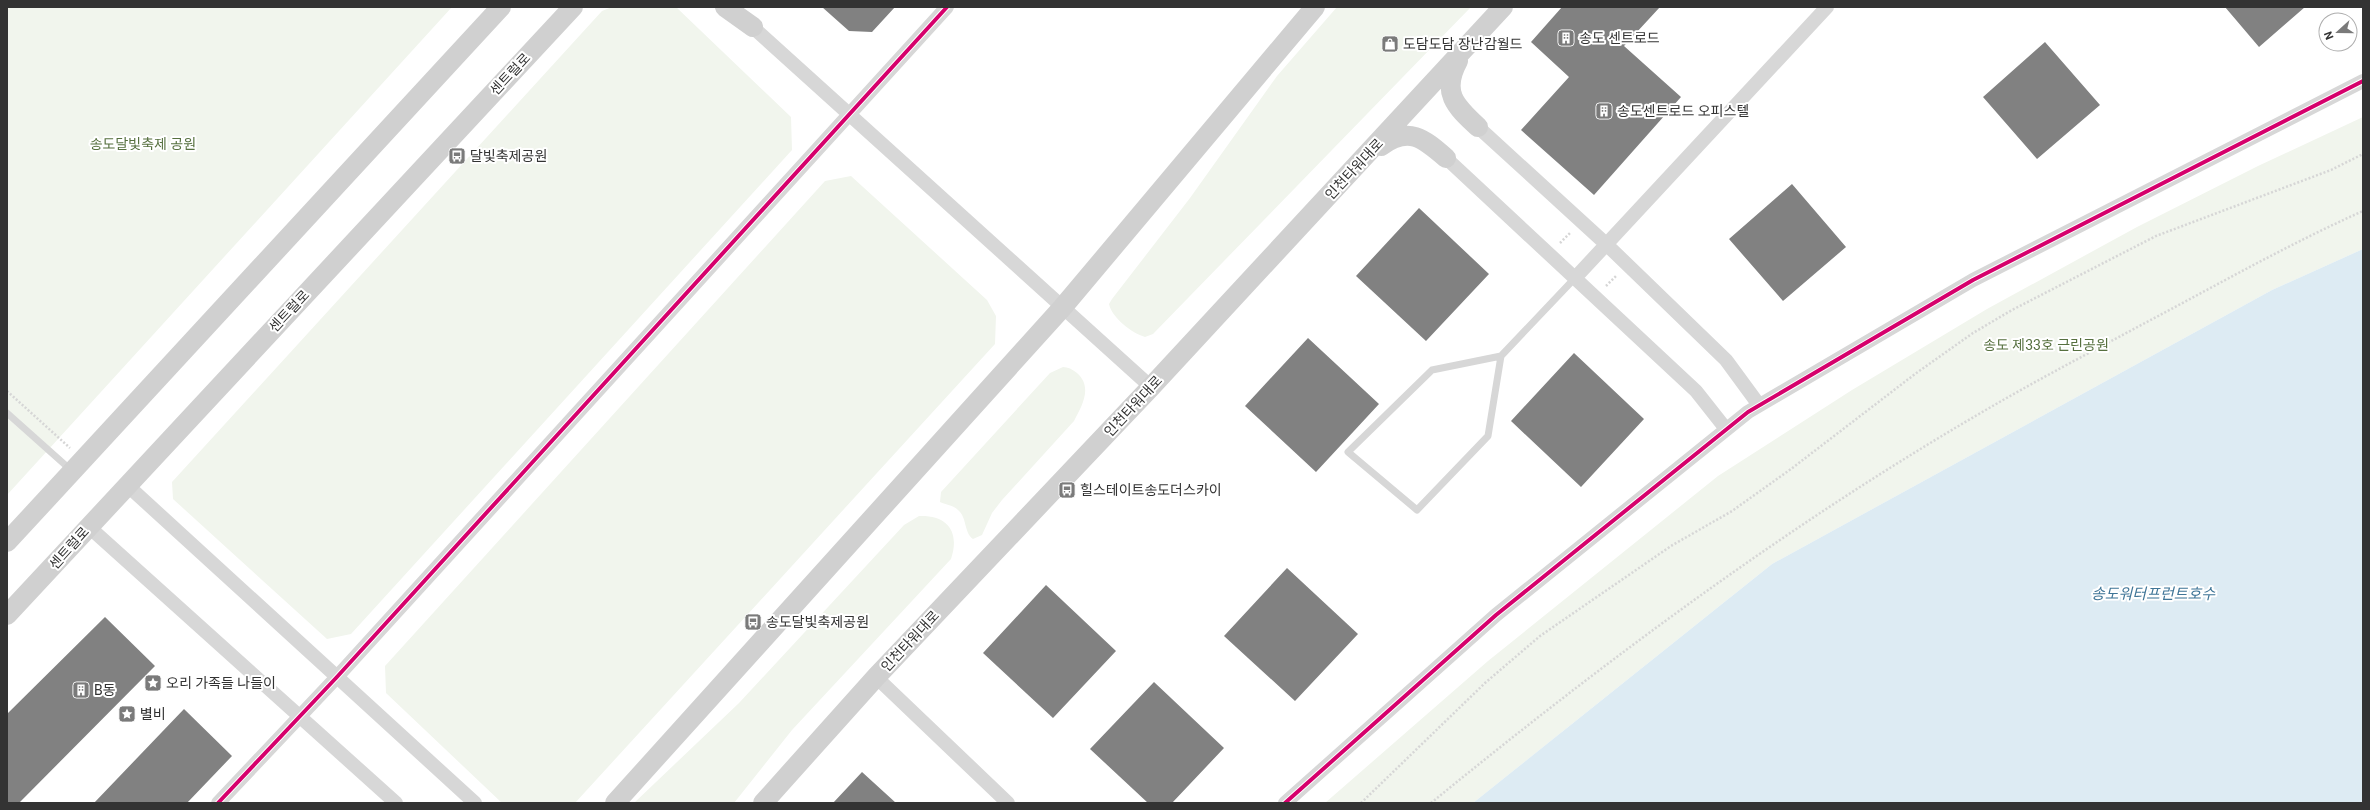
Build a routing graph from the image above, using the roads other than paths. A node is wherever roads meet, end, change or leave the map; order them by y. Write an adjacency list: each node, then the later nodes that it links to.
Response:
1 (502, 7): 25 (main road)
2 (572, 7): 10 (main road, 센트럴로)
3 (586, 7): 10 (main road)
4 (725, 7): 9 (main road)
5 (947, 7): 13 (street)
6 (1316, 7): 19 (main road)
7 (1503, 7): 11 (main road, 인천타워대로)
8 (1827, 7): 17 (street)
9 (742, 15): 13 (street)
10 (538, 45): 26 (main road, 센트럴로)
11 (1464, 50): 14 (main road); 15 (main road, 인천타워대로)
12 (2363, 81): 22 (street)
13 (848, 113): 19 (street); 31 (street)
14 (1478, 127): 17 (street)
15 (1364, 158): 16 (main road); 21 (main road, 인천타워대로)
16 (1446, 158): 18 (street)
17 (1606, 244): 18 (street); 22 (street)
18 (1575, 278): 20 (lane); 24 (street)
19 (1062, 308): 21 (street); 37 (main road)
20 (1501, 356): 20 (lane)
21 (1151, 387): 30 (main road, 인천타워대로)
22 (1759, 405): 24 (street)
23 (7, 413): 25 (lane)
24 (1726, 429): 39 (street)
25 (72, 471): 28 (main road)
26 (127, 485): 27 (main road, 센트럴로); 31 (street)
27 (88, 526): 29 (main road, 센트럴로); 32 (street)
28 (7, 542)
29 (7, 615)
30 (876, 677): 33 (street); 38 (main road, 인천타워대로)
31 (336, 678): 32 (street); 36 (street)
32 (298, 717): 34 (street); 35 (street)
33 (1004, 802)
34 (218, 803)
35 (396, 803)
36 (474, 803)
37 (615, 803)
38 (763, 803)
39 (1285, 803)

